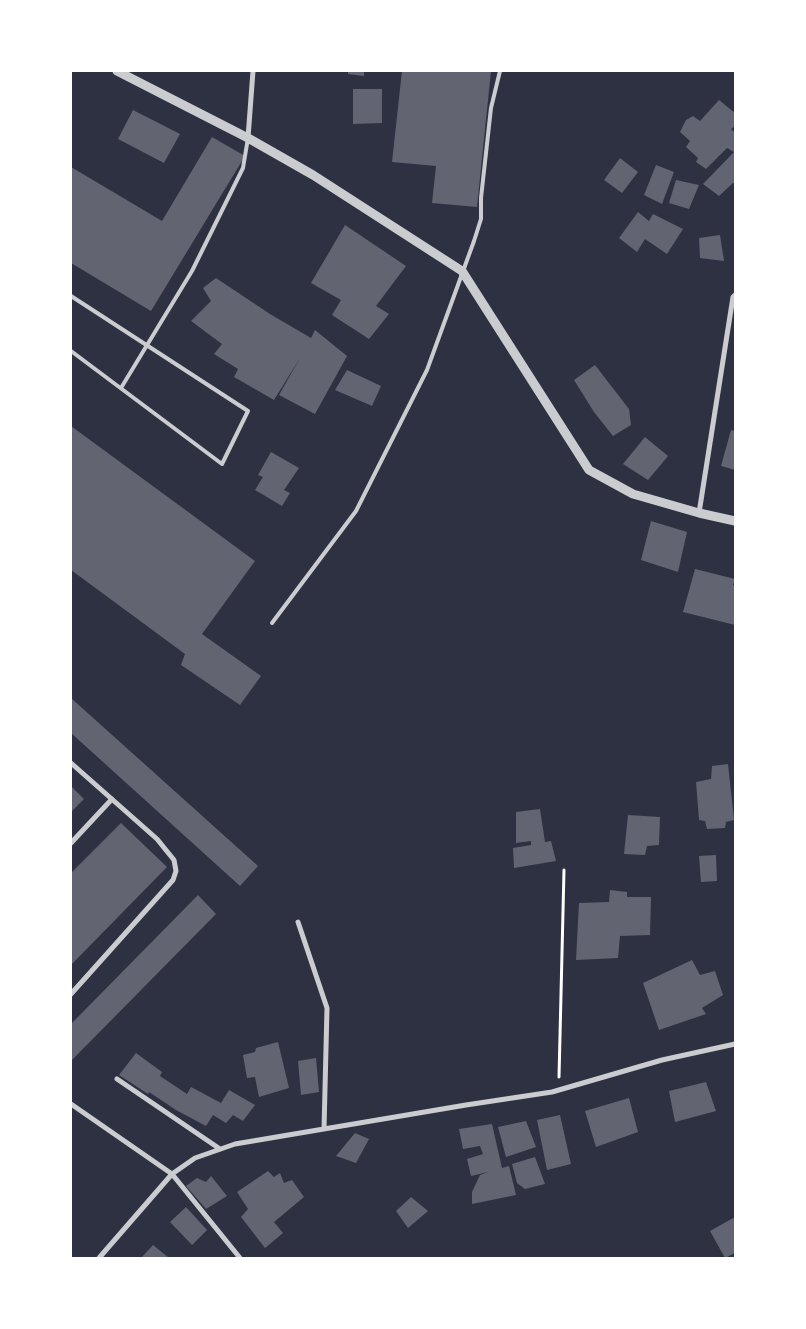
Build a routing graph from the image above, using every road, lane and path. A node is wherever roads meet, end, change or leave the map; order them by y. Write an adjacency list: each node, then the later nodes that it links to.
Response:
1 (117, 71): 4 (street)
2 (253, 71): 4 (street)
3 (500, 71): 5 (lane)
4 (248, 138): 5 (street); 8 (lane)
5 (462, 271): 11 (street); 13 (lane)
6 (735, 295): 11 (street)
7 (71, 296): 8 (lane)
8 (147, 346): 10 (lane); 10 (lane)
9 (71, 351): 10 (lane)
10 (121, 388)
11 (699, 513): 12 (street)
12 (735, 521)
13 (272, 623)
14 (71, 763): 15 (street)
15 (112, 800): 16 (street); 19 (street)
16 (71, 842)
17 (564, 870): 22 (path)
18 (298, 922): 24 (street)
19 (71, 994)
20 (735, 1044): 22 (street)
21 (117, 1079): 25 (street)
22 (558, 1090): 24 (street)
23 (71, 1104): 26 (street)
24 (324, 1129): 25 (street)
25 (220, 1149): 26 (street)
26 (172, 1174): 27 (street); 28 (street)
27 (99, 1258)
28 (240, 1258)

